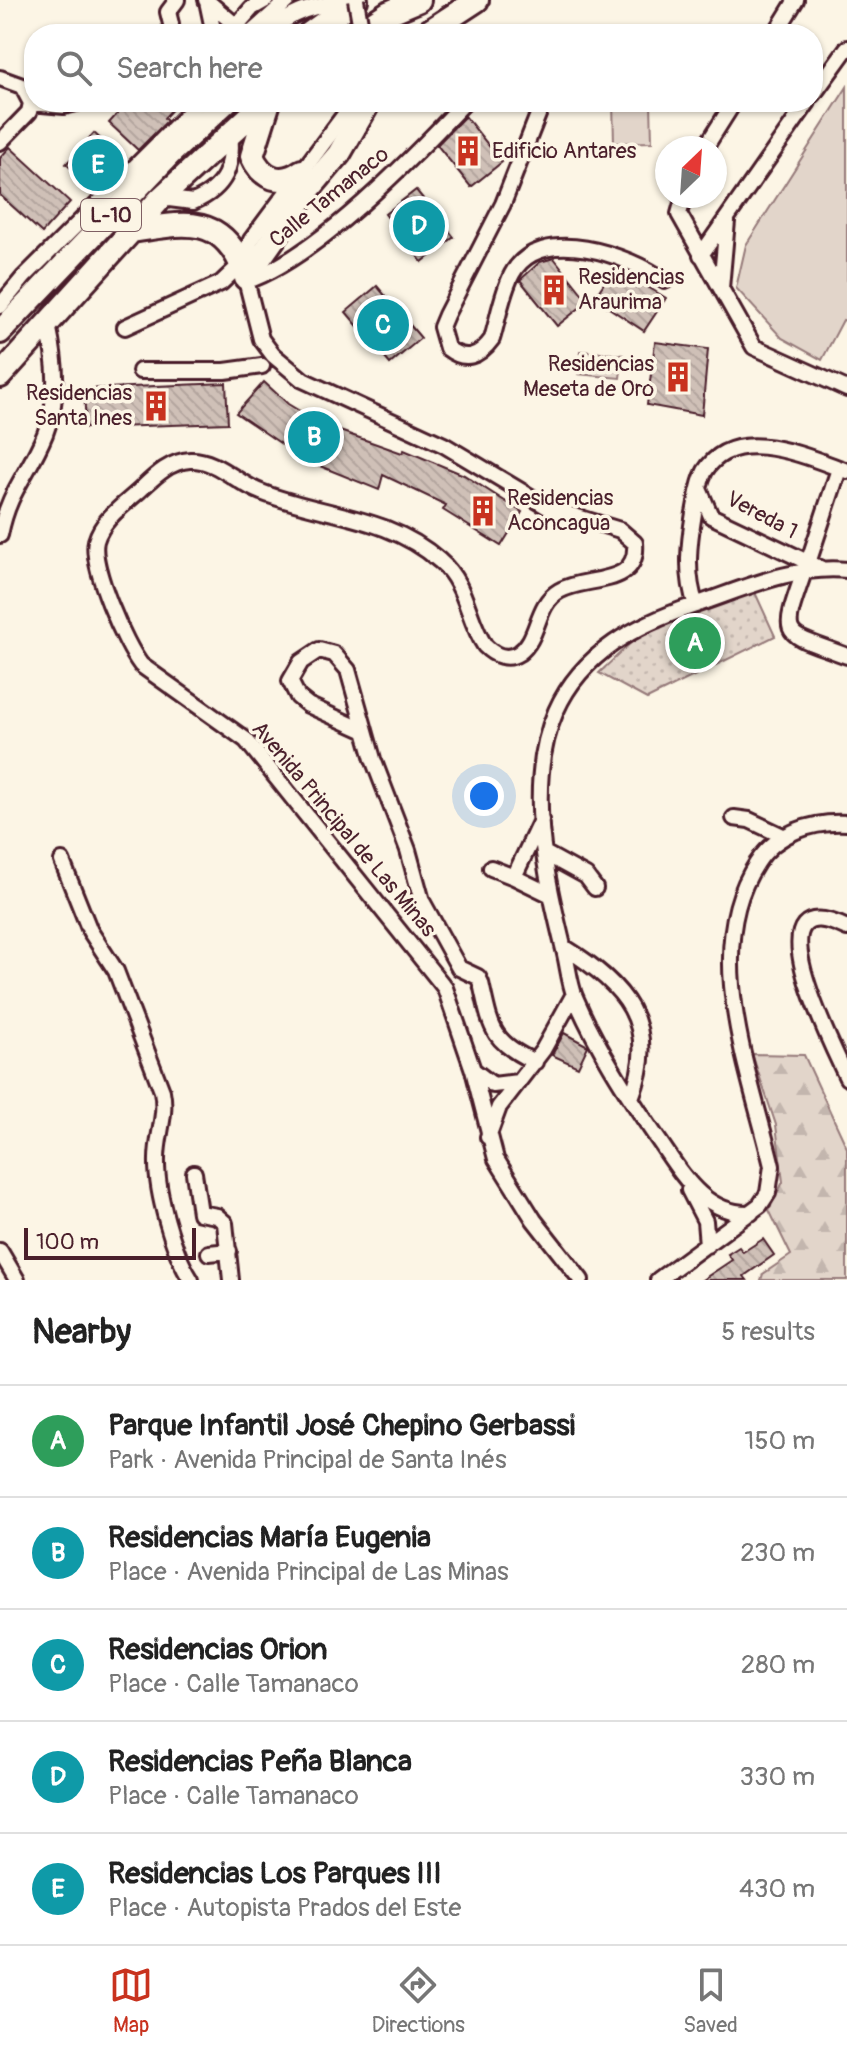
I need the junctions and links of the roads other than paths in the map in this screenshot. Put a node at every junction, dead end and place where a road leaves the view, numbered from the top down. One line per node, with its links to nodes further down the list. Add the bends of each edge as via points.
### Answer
1 (177, 0): 10 (street, via 168,12)
2 (206, 0): 11 (street); 12 (street)
3 (266, 0): 9 (street)
4 (288, 0): 9 (street)
5 (419, 0): 16 (highway)
6 (477, 0): 17 (highway)
7 (796, 0): 18 (street)
8 (353, 1): 13 (street, via 305,10); 14 (highway); 15 (street, bridge)
9 (253, 10)
10 (171, 24)
11 (212, 24)
12 (232, 24)
13 (278, 24)
14 (322, 24)
15 (357, 24)
16 (373, 24)
17 (440, 24)
18 (781, 24)
19 (847, 48): 21 (street)
20 (0, 78): 22 (street)
21 (823, 81)
22 (24, 90)
23 (29, 112): 38 (street)
24 (188, 112): 35 (street)
25 (191, 112): 35 (street)
26 (215, 112): 51 (highway, L-10)
27 (255, 112): 36 (highway, L-10)
28 (264, 112): 39 (highway, L-10, via 252,156 255,163 279,181)
29 (350, 112): 39 (street)
30 (354, 112): 45 (highway, via 339,154)
31 (456, 112): 45 (street, Calle Tamanaco, via 410,161 335,223 264,276)
32 (539, 112): 46 (street, via 503,204 441,327 447,348 467,357 486,348 511,275 520,263 542,252 560,247 605,253 637,263)
33 (728, 112): 37 (street)
34 (801, 112): 42 (street)
35 (186, 117): 48 (street)
36 (230, 133): 40 (highway, L-10); 40 (street, via 233,157 221,184 193,202)
37 (713, 136)
38 (0, 142)
39 (302, 171): 45 (street, via 251,240)
40 (161, 198): 43 (highway, L-10)
41 (681, 208): 44 (street)
42 (728, 216): 44 (street); 47 (street)
43 (130, 231): 45 (highway, via 202,226 221,235); 49 (highway, L-10)
44 (701, 255): 47 (street)
45 (244, 275): 50 (street); 78 (street, Avenida Principal de Las Minas, via 261,339 303,380 444,445 551,509 620,530 635,543 634,560 622,574 577,583 549,598 528,644 507,657 485,646 462,590 430,553 354,516 263,493 213,464 180,462 159,473 106,522 96,541 96,561 131,652 154,676 246,740 311,819 445,988)
46 (665, 281)
47 (721, 288): 55 (street, via 754,347)
48 (0, 306)
49 (48, 324): 54 (highway, L-10); 58 (street, via 58,367 45,433 8,498)
50 (125, 327)
51 (0, 332)
52 (262, 366): 53 (street)
53 (140, 371)
54 (0, 376)
55 (847, 389)
56 (843, 470): 57 (street, Vereda 1, via 765,444 749,445 713,461); 59 (street)
57 (699, 486): 59 (street, Vereda 1, via 711,516); 61 (street, Vereda 1, via 689,542)
58 (0, 535)
59 (811, 568): 60 (street); 61 (street); 62 (street, via 787,619 788,628 796,637)
60 (847, 570)
61 (696, 605): 65 (street, via 660,615 626,633 570,689 556,709 545,749)
62 (847, 656)
63 (365, 731): 63 (street, via 348,670 326,651 311,654 290,681 298,697); 77 (street, via 438,935 459,968 478,977 491,1028 500,1042)
64 (734, 818): 67 (street)
65 (541, 820): 68 (street); 71 (street)
66 (847, 823): 67 (street, via 820,824)
67 (783, 836): 85 (street, via 752,869 733,922 739,1030 772,1166 768,1193)
68 (546, 854): 72 (street, via 586,876); 73 (street)
69 (62, 861): 92 (street, via 90,931 116,971 162,1091 157,1178)
70 (491, 868): 71 (street)
71 (514, 877): 73 (street)
72 (595, 888)
73 (551, 895): 75 (street)
74 (847, 928): 79 (street, via 831,921 812,922 799,937 804,983)
75 (564, 947): 76 (street); 81 (street, via 618,985 631,1007 642,1046 640,1075)
76 (574, 994): 77 (street); 81 (street)
77 (535, 1062): 80 (street)
78 (473, 1070): 80 (street, via 493,1085); 82 (street, Avenida Principal de Las Minas)
79 (847, 1078)
80 (519, 1082): 82 (street, via 499,1107)
81 (631, 1098): 84 (street)
82 (488, 1138): 90 (street, Avenida Principal de Las Minas, via 514,1188)
83 (194, 1173): 88 (street, via 200,1213 225,1223)
84 (684, 1176): 85 (street, via 713,1205); 86 (street, via 705,1221)
85 (751, 1213): 86 (street)
86 (707, 1245): 95 (street)
87 (0, 1251): 91 (street)
88 (229, 1251): 89 (street); 93 (street)
89 (209, 1253)
90 (577, 1274): 94 (street)
91 (17, 1280)
92 (191, 1280)
93 (231, 1280)
94 (592, 1280)
95 (658, 1280)

